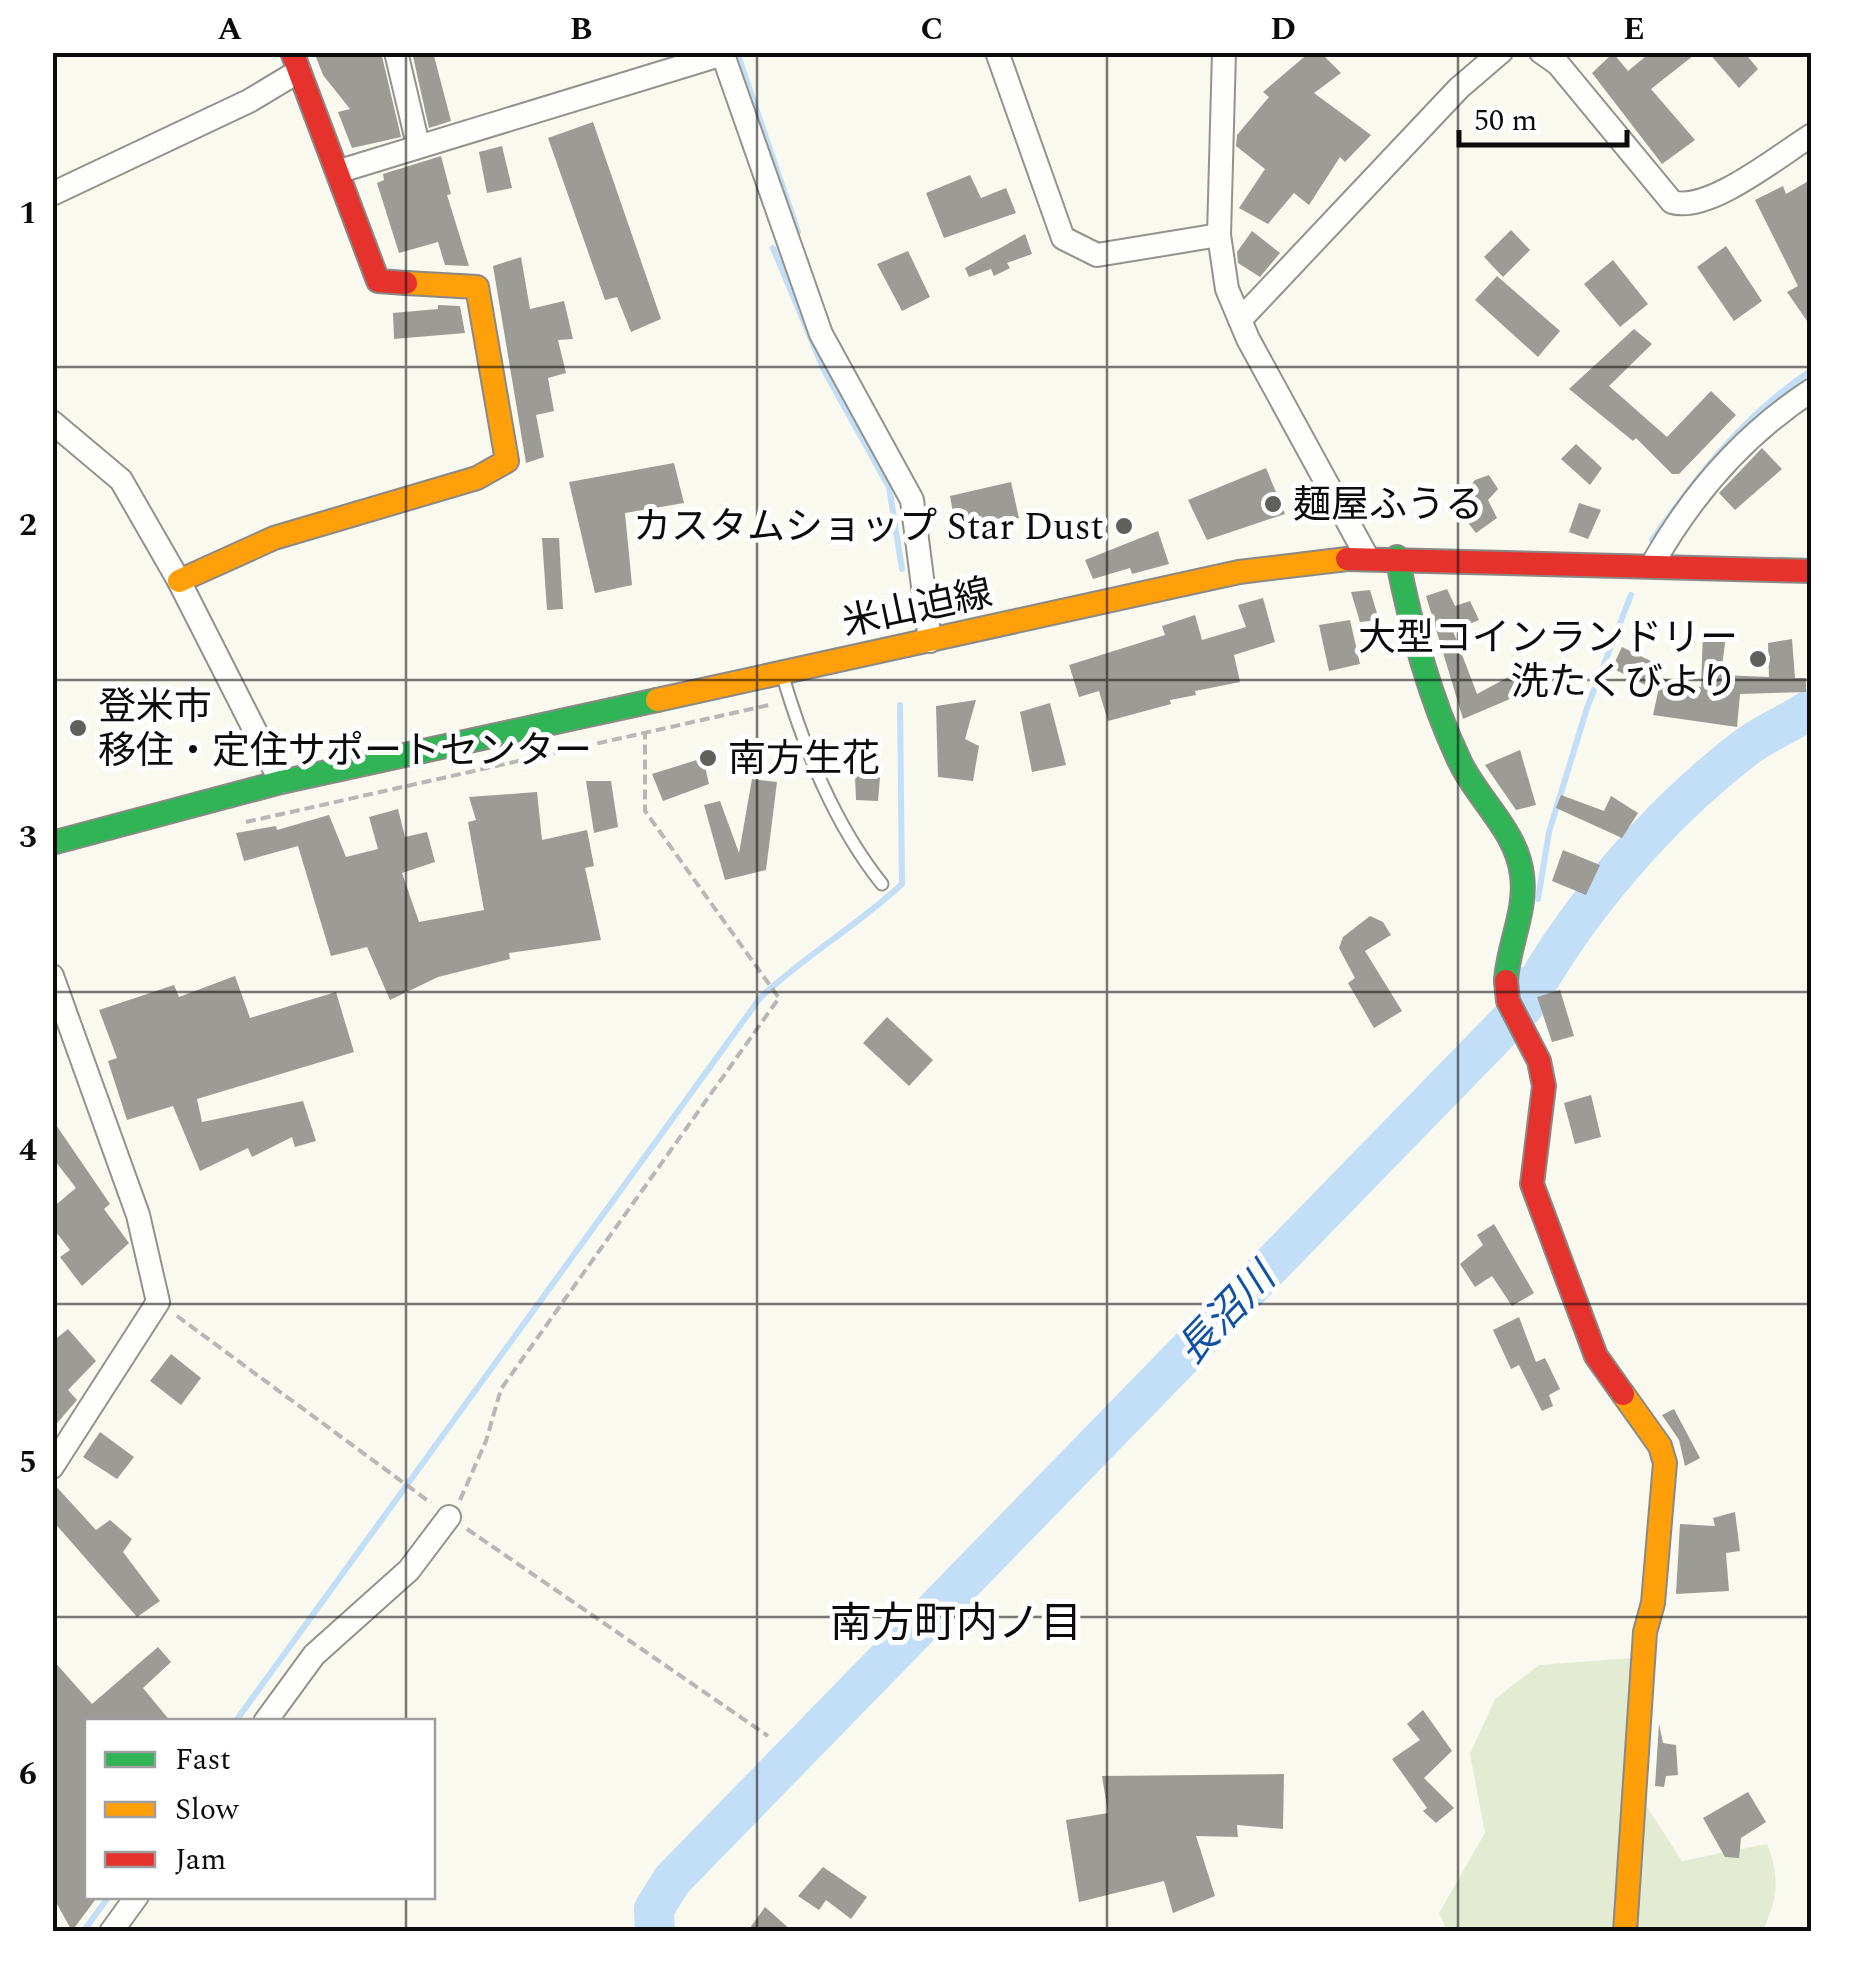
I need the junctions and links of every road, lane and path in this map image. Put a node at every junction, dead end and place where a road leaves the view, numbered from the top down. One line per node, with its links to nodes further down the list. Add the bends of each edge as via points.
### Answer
1 (396, 52): 9 (street)
2 (997, 52): 12 (street, via 1063,238 1097,255)
3 (1224, 52): 12 (street)
4 (1500, 52): 13 (street)
5 (1540, 52): 8 (street, via 1558,64 1672,202 1685,206 1710,198)
6 (722, 53): 9 (street); 21 (street, via 822,334 912,500)
7 (295, 62): 10 (street); 11 (street, via 249,101)
8 (1812, 135)
9 (418, 145): 10 (street)
10 (340, 171): 20 (street, via 378,281 477,287 507,461 477,478 274,538)
11 (52, 194)
12 (1219, 235): 13 (street, via 1227,289)
13 (1240, 320): 16 (street)
14 (1812, 390): 18 (street, via 1773,415 1715,473)
15 (52, 422): 20 (street, via 121,480)
16 (1367, 557): 17 (street, 米山迫線); 21 (street, 米山迫線, via 1239,572)
17 (1397, 557): 18 (street, 米山迫線); 38 (street, via 1406,604 1458,758 1522,870 1523,905 1505,966 1513,1014 1542,1072 1544,1115 1532,1184 1596,1356 1660,1446 1664,1463 1654,1603 1644,1632)
18 (1652, 566): 19 (street, 米山迫線)
19 (1812, 571)
20 (179, 582): 26 (street)
21 (922, 642): 22 (street, 米山迫線)
22 (782, 673): 23 (street, 米山迫線); 29 (lane, via 830,798)
23 (644, 702): 25 (path); 26 (street, 米山迫線)
24 (774, 704): 25 (path)
25 (645, 734): 27 (path); 33 (path, via 645,810 779,998 501,1389 486,1441)
26 (282, 782): 28 (street, 米山迫線)
27 (233, 824)
28 (52, 843)
29 (882, 884)
30 (54, 987): 31 (street, via 138,1216)
31 (158, 1302): 32 (street); 33 (path)
32 (52, 1467)
33 (445, 1514): 34 (street, via 409,1570 314,1655); 35 (path)
34 (267, 1719)
35 (768, 1736)
36 (135, 1899): 37 (street)
37 (111, 1932)
38 (1625, 1932)

